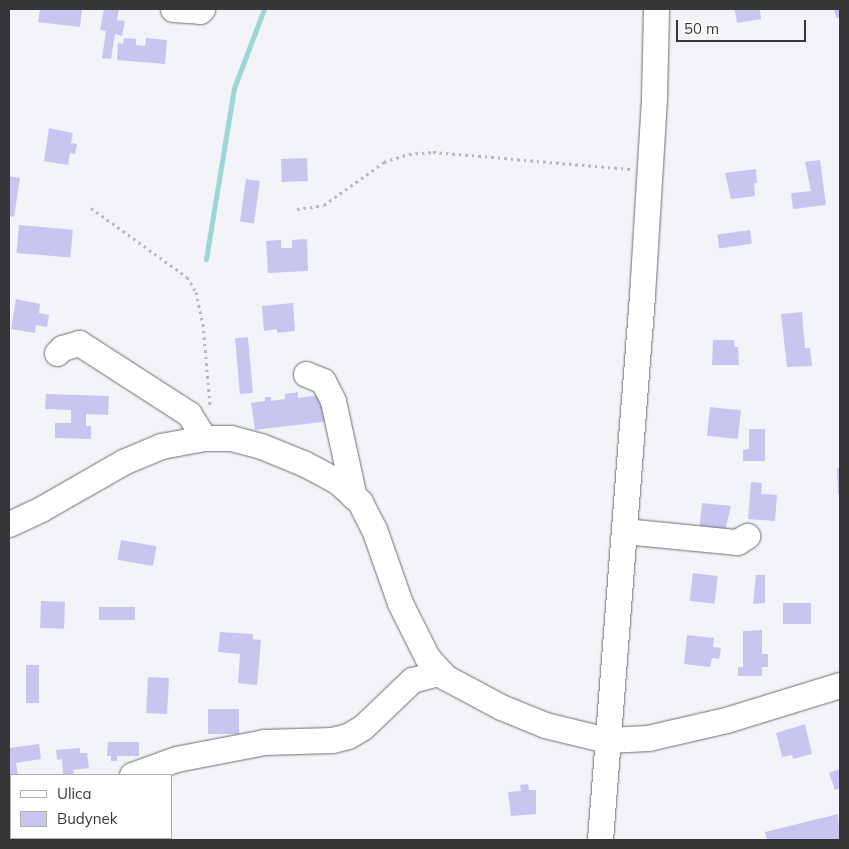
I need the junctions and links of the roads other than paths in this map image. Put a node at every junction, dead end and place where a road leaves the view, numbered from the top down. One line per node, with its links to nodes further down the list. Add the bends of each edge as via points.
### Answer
1 (173, 9): 2 (street)
2 (202, 9)
3 (656, 9): 9 (street, via 650,171)
4 (57, 353): 6 (street, via 79,343 189,414)
5 (306, 374): 7 (street, via 323,381 333,401)
6 (211, 438): 7 (street, via 231,438 261,446 306,464 337,481); 8 (street, via 161,446 123,462)
7 (354, 497): 11 (street, via 374,528 411,629 427,657)
8 (9, 524)
9 (624, 531): 10 (street, via 737,542); 13 (street)
10 (747, 536)
11 (441, 672): 13 (street, via 502,707 545,725); 14 (street, via 412,680 363,728 348,736 332,740 264,742 176,759)
12 (840, 685): 13 (street, via 683,731 633,740)
13 (608, 740): 15 (street)
14 (135, 774)
15 (600, 840)

